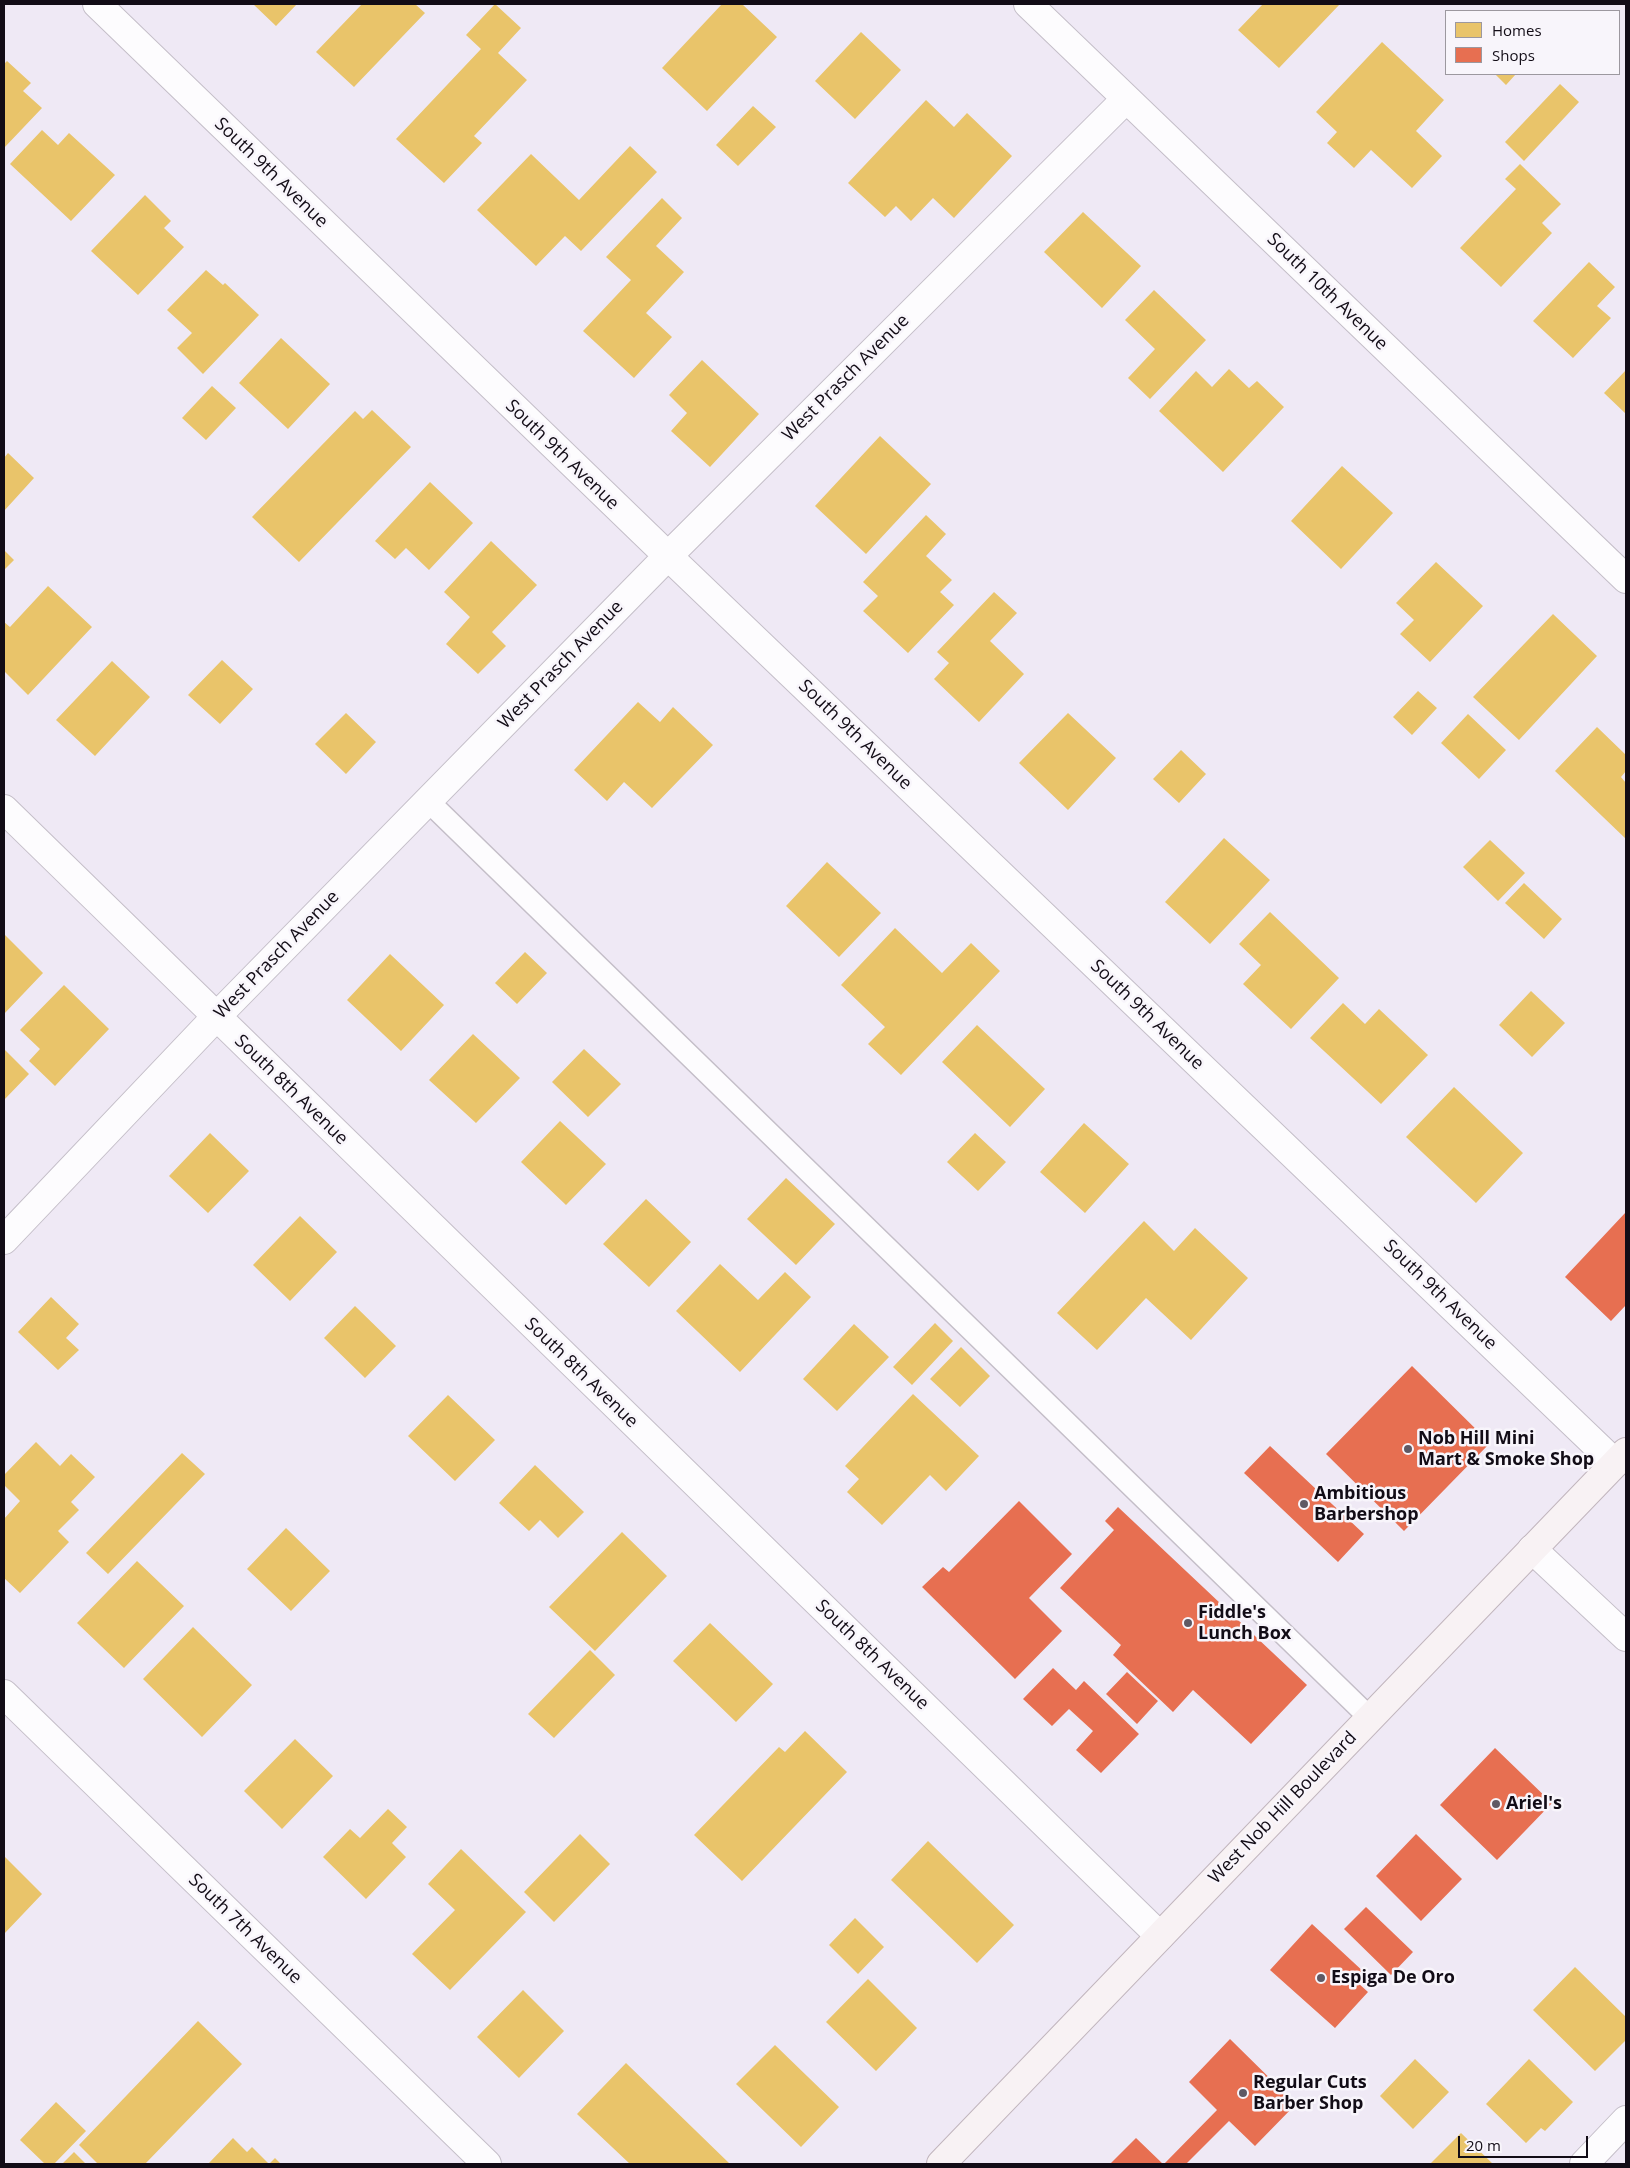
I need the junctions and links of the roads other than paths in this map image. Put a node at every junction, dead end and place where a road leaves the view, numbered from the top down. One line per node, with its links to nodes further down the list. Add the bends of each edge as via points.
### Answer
1 (97, 4): 4 (street, South 9th Avenue)
2 (1028, 4): 3 (street, South 10th Avenue)
3 (1126, 99): 4 (street, West Prasch Avenue); 5 (street, South 10th Avenue)
4 (668, 556): 6 (street, West Prasch Avenue); 10 (street, South 9th Avenue)
5 (1626, 579)
6 (428, 801): 8 (street, West Prasch Avenue); 14 (lane)
7 (4, 809): 8 (street, South 8th Avenue)
8 (216, 1017): 9 (street, West Prasch Avenue); 15 (street, South 8th Avenue)
9 (4, 1240)
10 (1621, 1458): 11 (main road, West Nob Hill Boulevard)
11 (1532, 1550): 12 (street); 14 (main road, West Nob Hill Boulevard)
12 (1626, 1637)
13 (4, 1694): 17 (street, South 7th Avenue)
14 (1370, 1718): 15 (main road, West Nob Hill Boulevard)
15 (1160, 1936): 18 (main road, West Nob Hill Boulevard)
16 (1626, 2120): 19 (street)
17 (487, 2164)
18 (940, 2164)
19 (1584, 2164)

